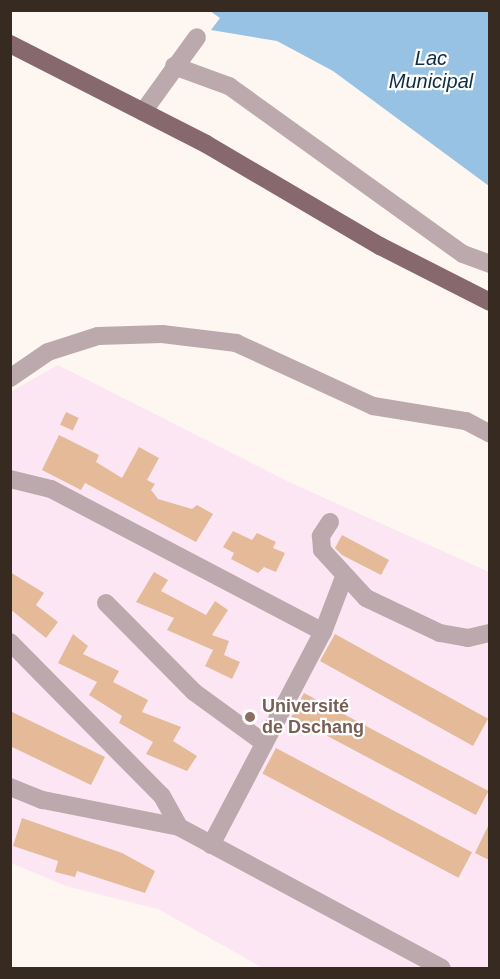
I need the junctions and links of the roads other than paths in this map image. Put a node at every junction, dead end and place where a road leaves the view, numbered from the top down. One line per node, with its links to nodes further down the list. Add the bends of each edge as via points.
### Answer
1 (197, 37): 3 (street)
2 (10, 44): 4 (main road)
3 (174, 66): 4 (street); 5 (street, via 229,86 463,254)
4 (143, 112): 6 (main road)
5 (489, 264)
6 (489, 302)
7 (10, 378): 8 (street, via 48,352 98,336 162,333 236,343 374,406 466,421)
8 (489, 434)
9 (10, 479): 13 (street, via 51,489)
10 (330, 522): 11 (street, via 321,536 322,550)
11 (344, 577): 13 (street); 14 (street, via 383,609 440,633 468,638)
12 (106, 603): 16 (street, via 194,692)
13 (323, 632): 16 (street)
14 (489, 633)
15 (10, 642): 18 (street, via 162,796)
16 (264, 743): 19 (street)
17 (10, 788): 18 (street, via 43,800)
18 (179, 827): 19 (street)
19 (211, 845): 20 (street)
20 (442, 969)

